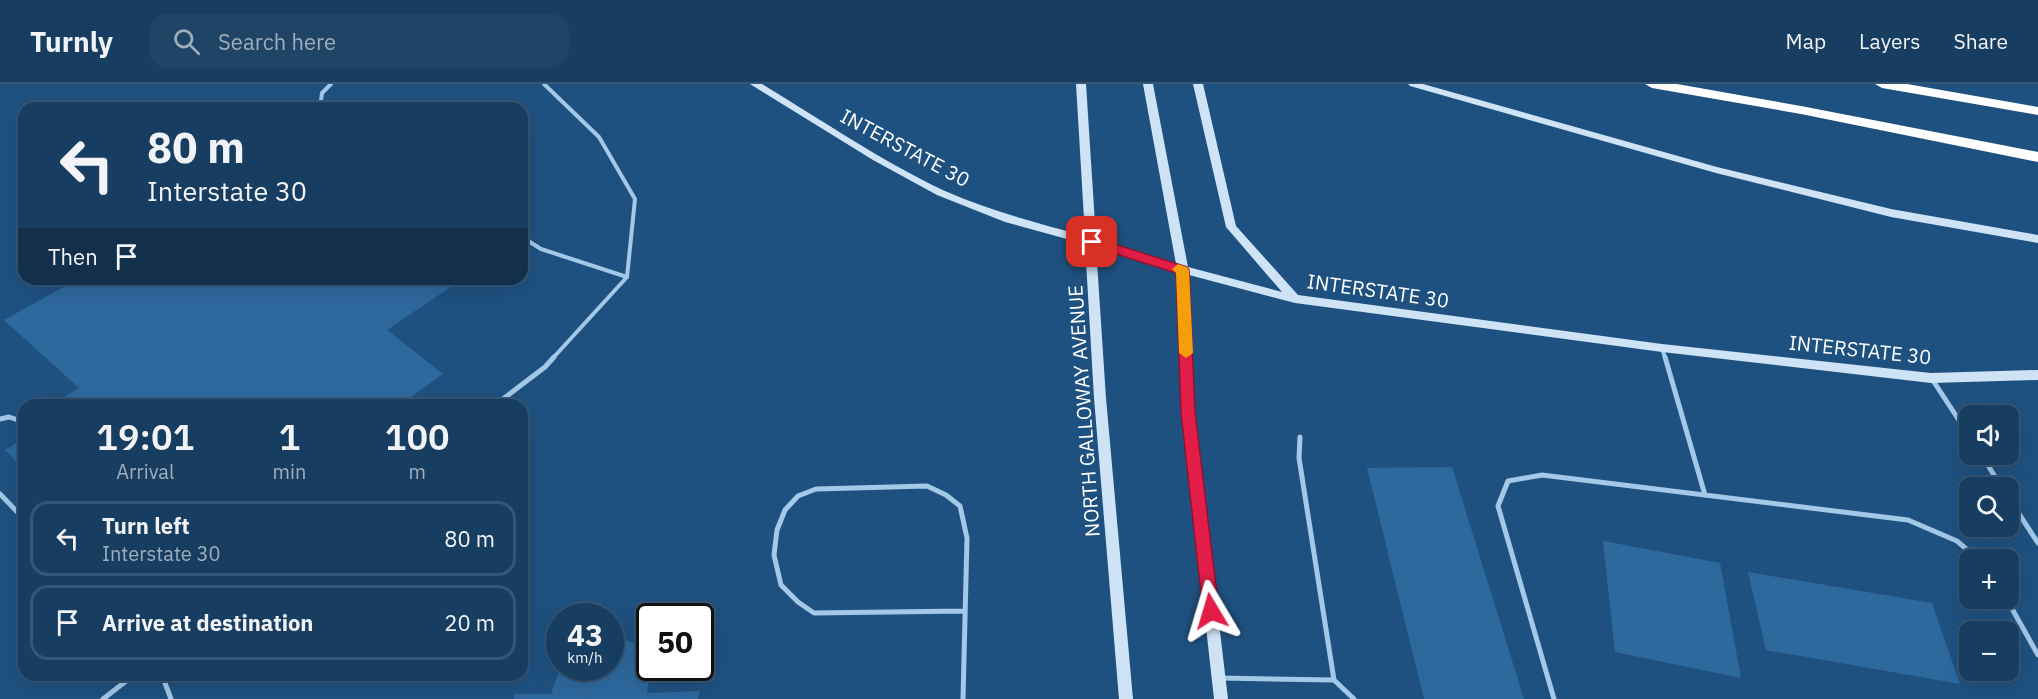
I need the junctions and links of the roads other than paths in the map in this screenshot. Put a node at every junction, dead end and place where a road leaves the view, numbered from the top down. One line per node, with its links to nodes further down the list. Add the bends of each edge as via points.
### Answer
1 (331, 84): 10 (lane, via 322,93)
2 (544, 84): 17 (lane, via 599,137 635,199)
3 (755, 84): 15 (main road, INTERSTATE 30, via 941,193 1009,219)
4 (1081, 84): 15 (main road, NORTH GALLOWAY AVENUE)
5 (1148, 84): 16 (main road)
6 (1198, 84): 18 (main road, via 1231,227)
7 (1413, 84): 13 (main road, via 1716,170 1891,213)
8 (1652, 84): 12 (highway)
9 (1882, 84): 11 (highway)
10 (321, 102)
11 (2038, 111)
12 (2038, 157)
13 (2038, 239)
14 (528, 241): 17 (lane, via 541,249)
15 (1092, 242): 16 (main road, INTERSTATE 30); 43 (main road, NORTH GALLOWAY AVENUE, via 1100,398)
16 (1183, 270): 18 (main road, INTERSTATE 30); 36 (main road, via 1188,412)
17 (627, 277): 22 (lane, via 545,368)
18 (1295, 299): 19 (main road, INTERSTATE 30)
19 (1662, 348): 21 (main road, INTERSTATE 30); 28 (lane)
20 (2038, 375): 21 (main road, INTERSTATE 30)
21 (1931, 378): 24 (lane)
22 (503, 399)
23 (0, 419): 25 (lane)
24 (1959, 420)
25 (18, 421)
26 (1300, 437): 37 (lane, via 1299,458)
27 (0, 494): 29 (lane)
28 (1705, 495): 32 (lane, via 1908,520 1957,541); 46 (lane, via 1542,475 1508,481 1498,506)
29 (18, 513)
30 (2019, 514): 31 (lane)
31 (2038, 543)
32 (1966, 549)
33 (2012, 609): 35 (lane)
34 (964, 611): 34 (lane, via 967,538 960,506 946,495 927,486 816,489 798,496 785,510 777,530 774,555 781,585 814,613); 42 (lane)
35 (2038, 655)
36 (1219, 678): 37 (lane); 44 (main road)
37 (1334, 680): 45 (lane)
38 (126, 681): 40 (lane)
39 (164, 681): 41 (lane)
40 (103, 699)
41 (171, 699)
42 (963, 699)
43 (1126, 699)
44 (1221, 699)
45 (1354, 699)
46 (1554, 699)

